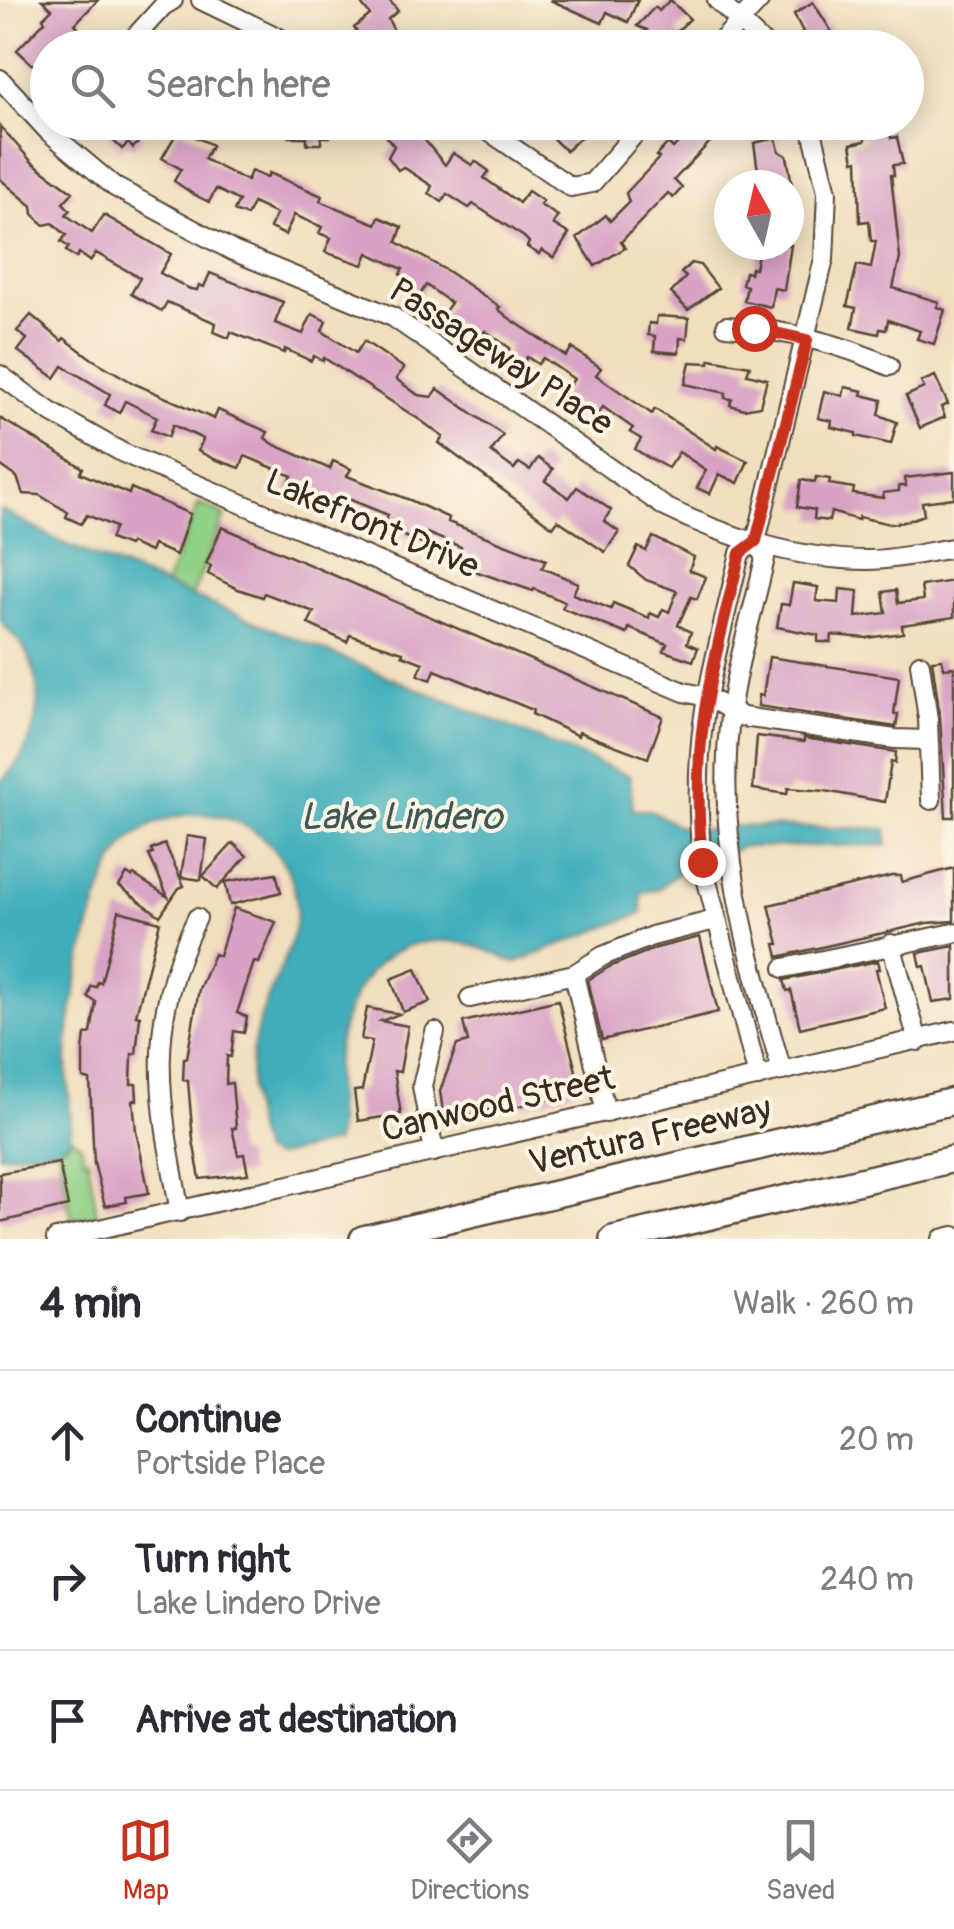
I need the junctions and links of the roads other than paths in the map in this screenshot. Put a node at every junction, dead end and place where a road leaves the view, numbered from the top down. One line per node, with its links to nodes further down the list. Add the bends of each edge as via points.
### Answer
1 (172, 0): 6 (street)
2 (201, 0): 7 (street)
3 (716, 0): 5 (street)
4 (760, 0): 5 (street)
5 (741, 20): 8 (street); 9 (street)
6 (141, 30)
7 (263, 30)
8 (732, 30)
9 (751, 30)
10 (0, 79): 11 (street, Passageway Place)
11 (30, 107)
12 (66, 140): 20 (street, Passageway Place, via 115,186 233,251 393,317 665,507)
13 (501, 140): 14 (street, via 570,187 592,183)
14 (629, 140)
15 (814, 140): 17 (street, via 828,224)
16 (726, 326): 17 (street)
17 (807, 340): 18 (street); 20 (street)
18 (889, 366)
19 (0, 375): 23 (street, Lakefront Drive, via 122,453)
20 (756, 541): 21 (street, Passageway Place, via 827,558 872,560); 23 (street, via 740,553); 24 (street, via 765,558)
21 (954, 548)
22 (920, 664): 25 (street)
23 (707, 697): 24 (street, Lakefront Drive); 28 (street, via 699,829)
24 (731, 710): 25 (street, Lakefront Drive, via 743,717); 34 (street, via 729,859)
25 (927, 740): 26 (street)
26 (931, 800)
27 (197, 918): 45 (street, via 167,993 159,1045 161,1110)
28 (715, 920): 32 (street, via 652,936); 35 (street)
29 (954, 933): 30 (street)
30 (891, 944): 31 (street); 38 (street)
31 (784, 968)
32 (574, 974): 33 (street); 42 (street)
33 (470, 998)
34 (765, 1010): 35 (street); 39 (street)
35 (742, 1017): 40 (street)
36 (435, 1032): 43 (street, via 422,1086)
37 (954, 1032): 38 (street, Canwood Street)
38 (918, 1040): 39 (street, Canwood Street)
39 (782, 1071): 40 (street, Canwood Street)
40 (758, 1077): 42 (street, Canwood Street)
41 (954, 1100): 48 (highway, Ventura Freeway)
42 (606, 1114): 43 (street, Canwood Street)
43 (434, 1152): 45 (street, Canwood Street)
44 (954, 1159): 49 (highway)
45 (180, 1212): 47 (street, Canwood Street)
46 (954, 1236): 50 (street)
47 (56, 1239)
48 (363, 1239)
49 (613, 1239)
50 (942, 1239)

